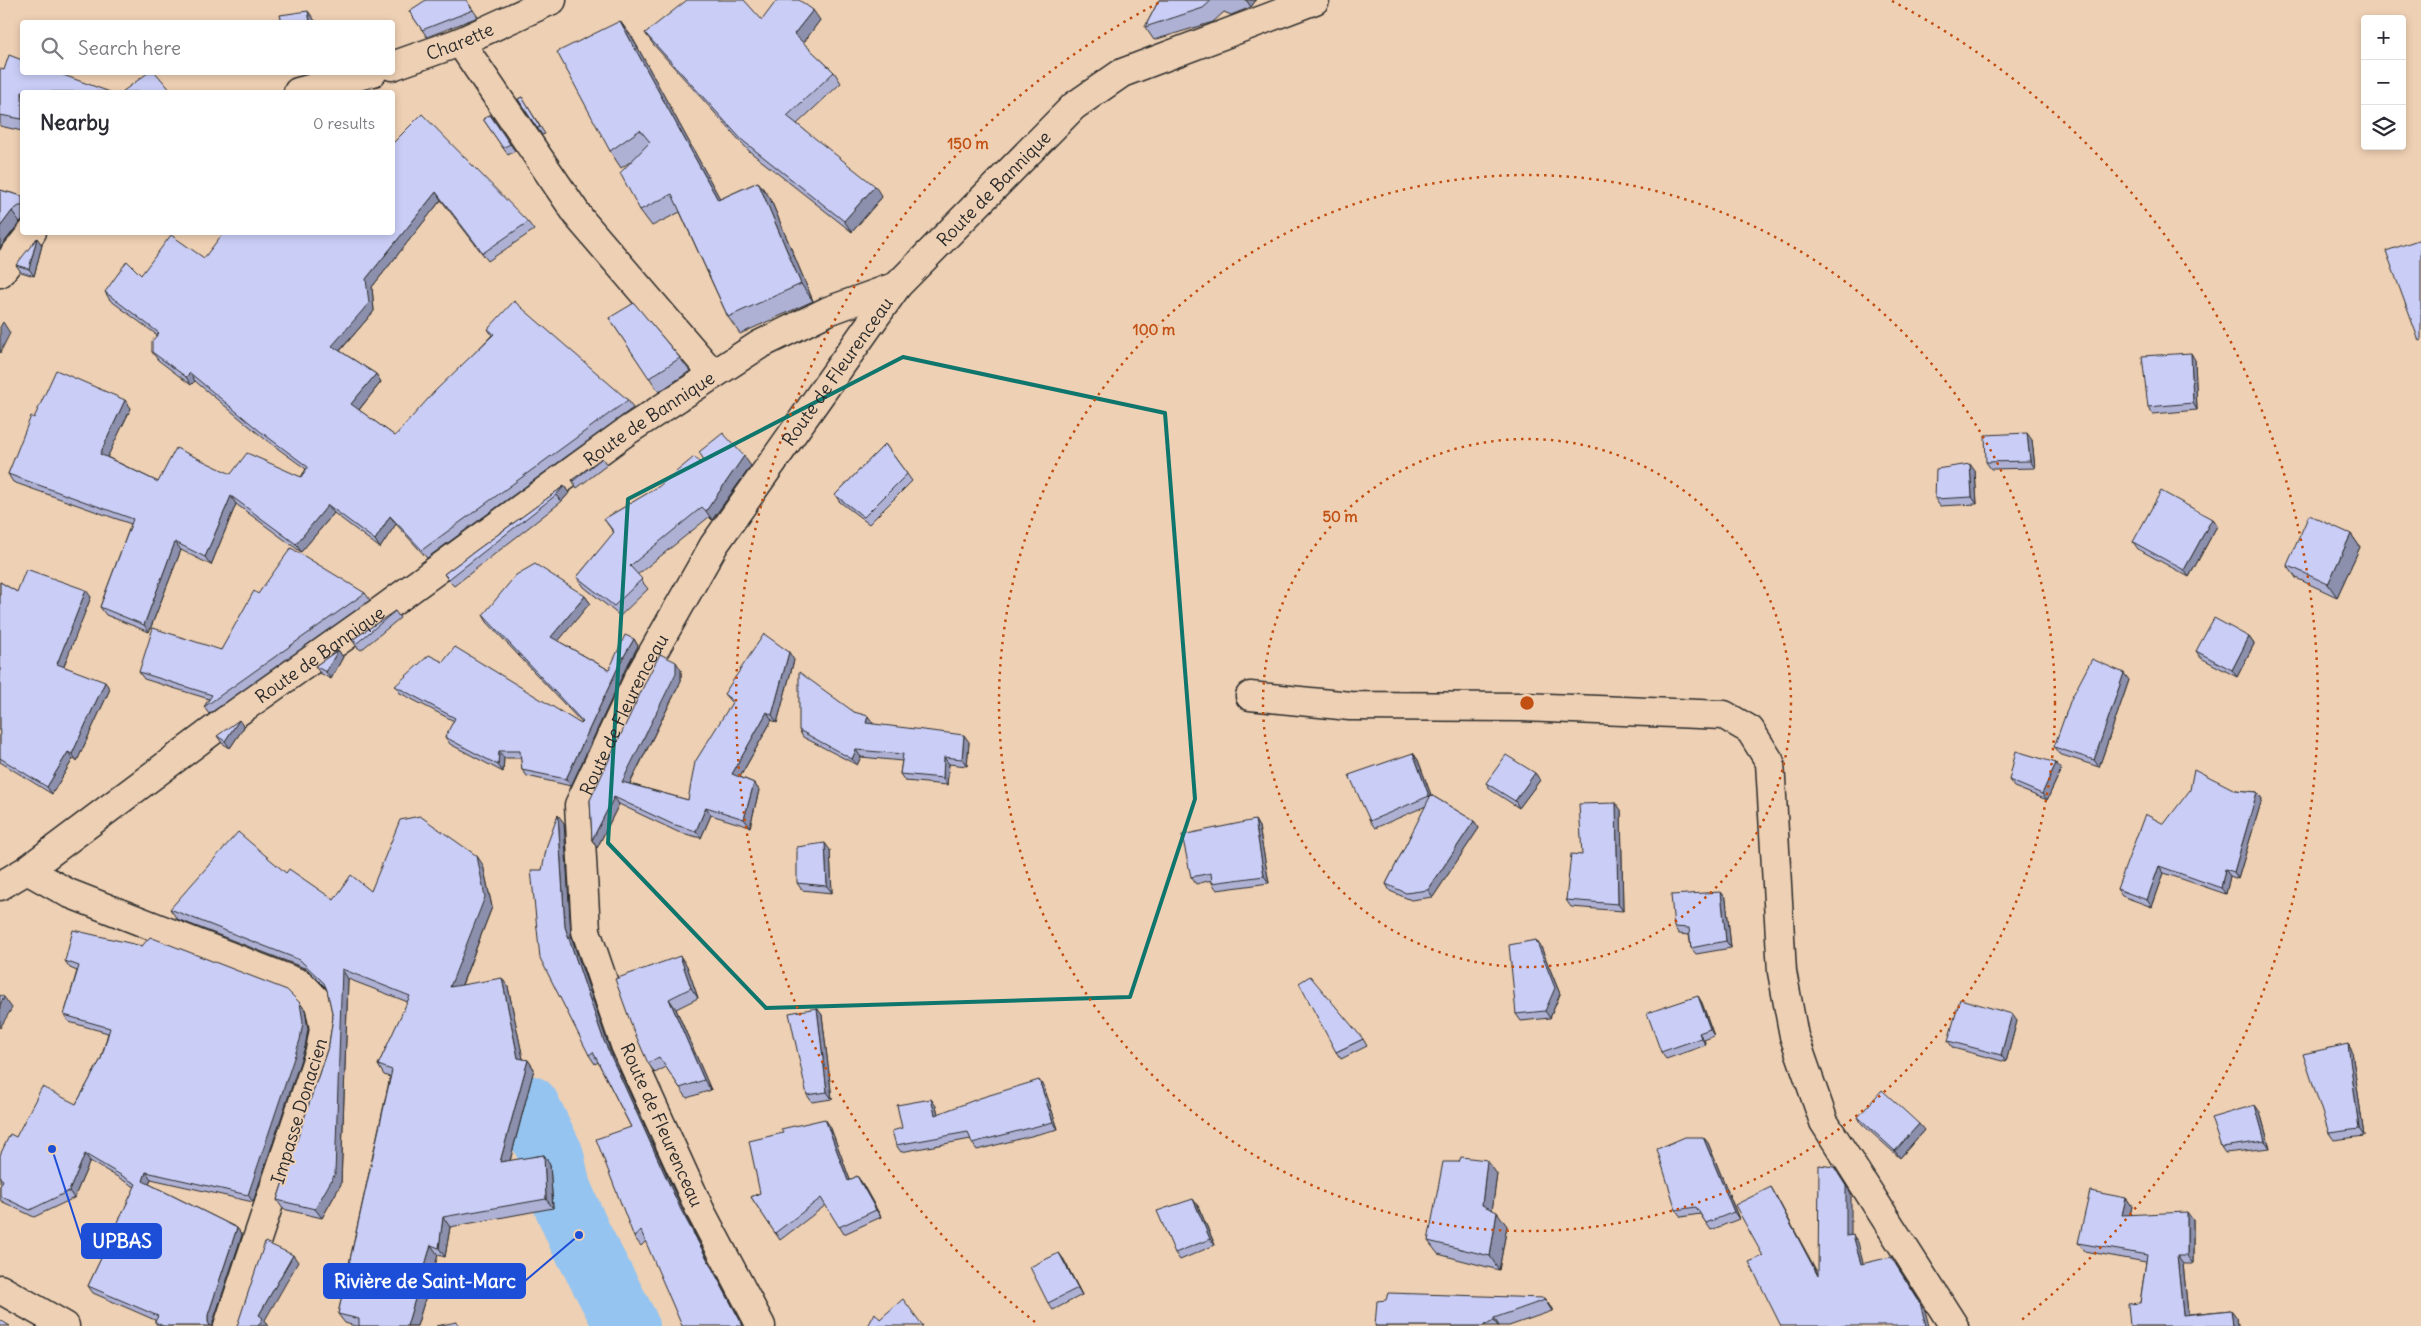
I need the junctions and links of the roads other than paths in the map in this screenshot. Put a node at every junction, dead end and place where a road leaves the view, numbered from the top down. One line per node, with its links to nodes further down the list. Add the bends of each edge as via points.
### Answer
1 (552, 0): 3 (street, Charette)
2 (1315, 0): 9 (street, Route de Bannique, via 1122,73 1074,106)
3 (460, 42): 4 (street, Charette); 10 (street, via 581,220)
4 (395, 65)
5 (362, 75): 6 (street)
6 (306, 90)
7 (30, 235): 8 (street)
8 (0, 273)
9 (897, 286): 10 (street, Route de Bannique, via 828,311 759,345); 17 (street, Route de Fleurenceau, via 714,545 639,678 579,805 586,931 625,1045 697,1204)
10 (712, 374): 12 (street, Route de Bannique, via 627,431 228,719)
11 (1250, 696): 18 (street, via 1350,706 1522,707 1724,715 1750,730 1770,762 1782,972 1794,1036 1824,1122)
12 (27, 870): 13 (street, Route de Bannique); 16 (street, Impasse Donacien, via 68,892 301,984 319,1003 324,1029 320,1051)
13 (0, 886)
14 (0, 1289): 15 (street)
15 (65, 1326)
16 (228, 1326)
17 (761, 1326)
18 (1954, 1326)

